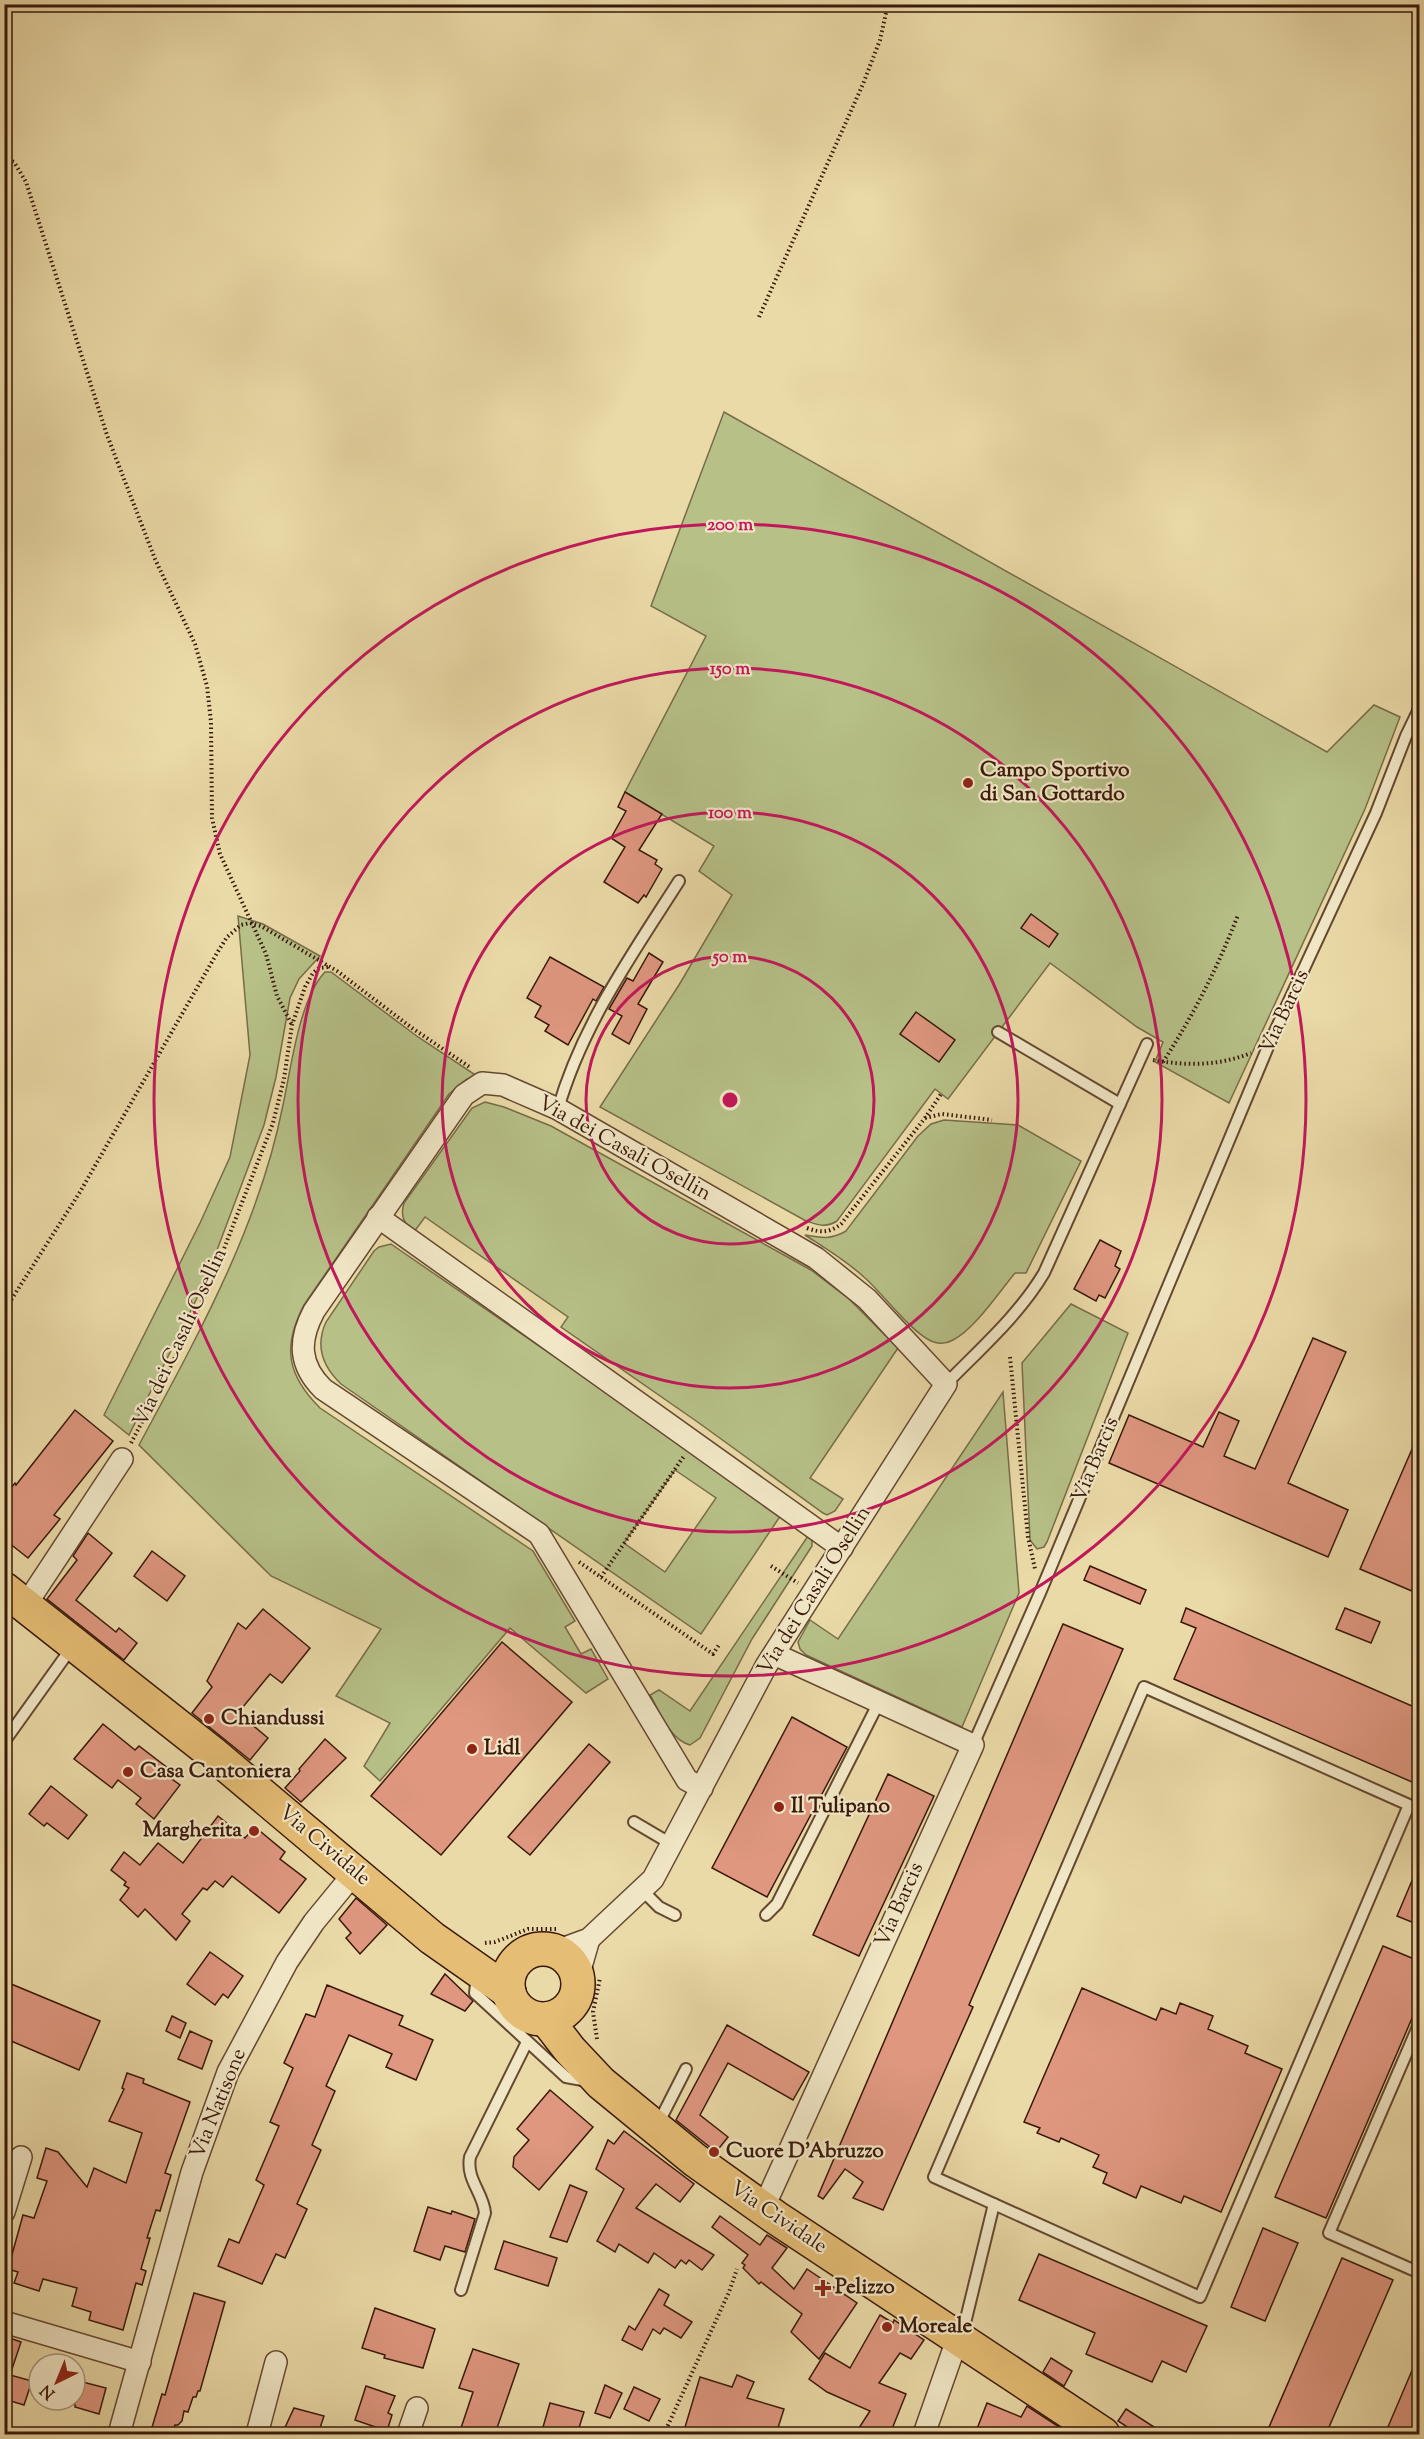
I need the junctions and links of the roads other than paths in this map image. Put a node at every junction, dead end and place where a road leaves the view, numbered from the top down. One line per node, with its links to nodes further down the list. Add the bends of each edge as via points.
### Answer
1 (1419, 707): 16 (lane, Via Barcis, via 1376,813 1270,1042)
2 (679, 881): 6 (lane, via 593,1020)
3 (998, 1032): 5 (lane)
4 (1146, 1044): 5 (lane)
5 (1120, 1104): 8 (lane, via 1051,1261 1036,1286)
6 (558, 1108): 7 (street, Via dei Casali Osellin, via 503,1085 487,1082 469,1090); 8 (street, Via dei Casali Osellin, via 816,1258 867,1299)
7 (378, 1217): 10 (street); 17 (street, via 308,1322 302,1346 312,1379 539,1534 687,1780)
8 (946, 1383): 10 (street, Via dei Casali Osellin)
9 (122, 1459): 11 (street)
10 (842, 1548): 13 (street, Via dei Casali Osellin)
11 (15, 1598): 12 (main road, Via Cividale)
12 (74, 1645): 15 (lane); 21 (main road, Via Cividale)
13 (774, 1654): 14 (street); 17 (street, Via dei Casali Osellin)
14 (879, 1702): 16 (street); 24 (lane, via 777,1904)
15 (4, 1742)
16 (973, 1745): 35 (street, Via Barcis)
17 (702, 1788): 20 (street, Via dei Casali Osellin)
18 (1414, 1804): 34 (lane, via 1200,2297); 34 (lane, via 1144,1687 934,2177)
19 (634, 1822): 20 (lane)
20 (673, 1845): 22 (street, Via dei Casali Osellin)
21 (355, 1872): 25 (main road, Via Cividale); 41 (street, Via Natisone, via 287,1962 228,2072 192,2172)
22 (643, 1891): 23 (lane, via 659,1907); 26 (street, Via dei Casali Osellin)
23 (675, 1915)
24 (766, 1915)
25 (432, 1938): 27 (main road, Via Cividale, via 471,1949); 28 (main road, Via Cividale, via 478,1957)
26 (589, 1939): 27 (street, Via dei Casali Osellin); 28 (street)
27 (548, 1944): 28 (main road, via 574,1966); 28 (main road, Via Cividale, via 520,1957 509,1973)
28 (545, 2005): 30 (main road, Via Cividale, via 570,2017 574,2039); 30 (lane, via 566,2077); 38 (lane, Via Cividale, via 470,2157 470,2177 484,2203 485,2214)
29 (1419, 2022): 37 (lane, via 1329,2233)
30 (595, 2064): 32 (main road, Via Cividale)
31 (686, 2069): 32 (lane)
32 (655, 2129): 35 (main road, Via Cividale)
33 (21, 2157): 36 (street)
34 (994, 2204): 40 (lane)
35 (763, 2209): 40 (main road, Via Cividale)
36 (4, 2212)
37 (1419, 2273)
38 (462, 2290)
39 (4, 2322): 41 (street)
40 (958, 2337): 47 (street); 48 (main road, Via Cividale)
41 (140, 2362): 44 (street, Via Natisone)
42 (276, 2362): 45 (street)
43 (417, 2408): 46 (street)
44 (119, 2434)
45 (257, 2434)
46 (408, 2434)
47 (924, 2434)
48 (1104, 2434)

